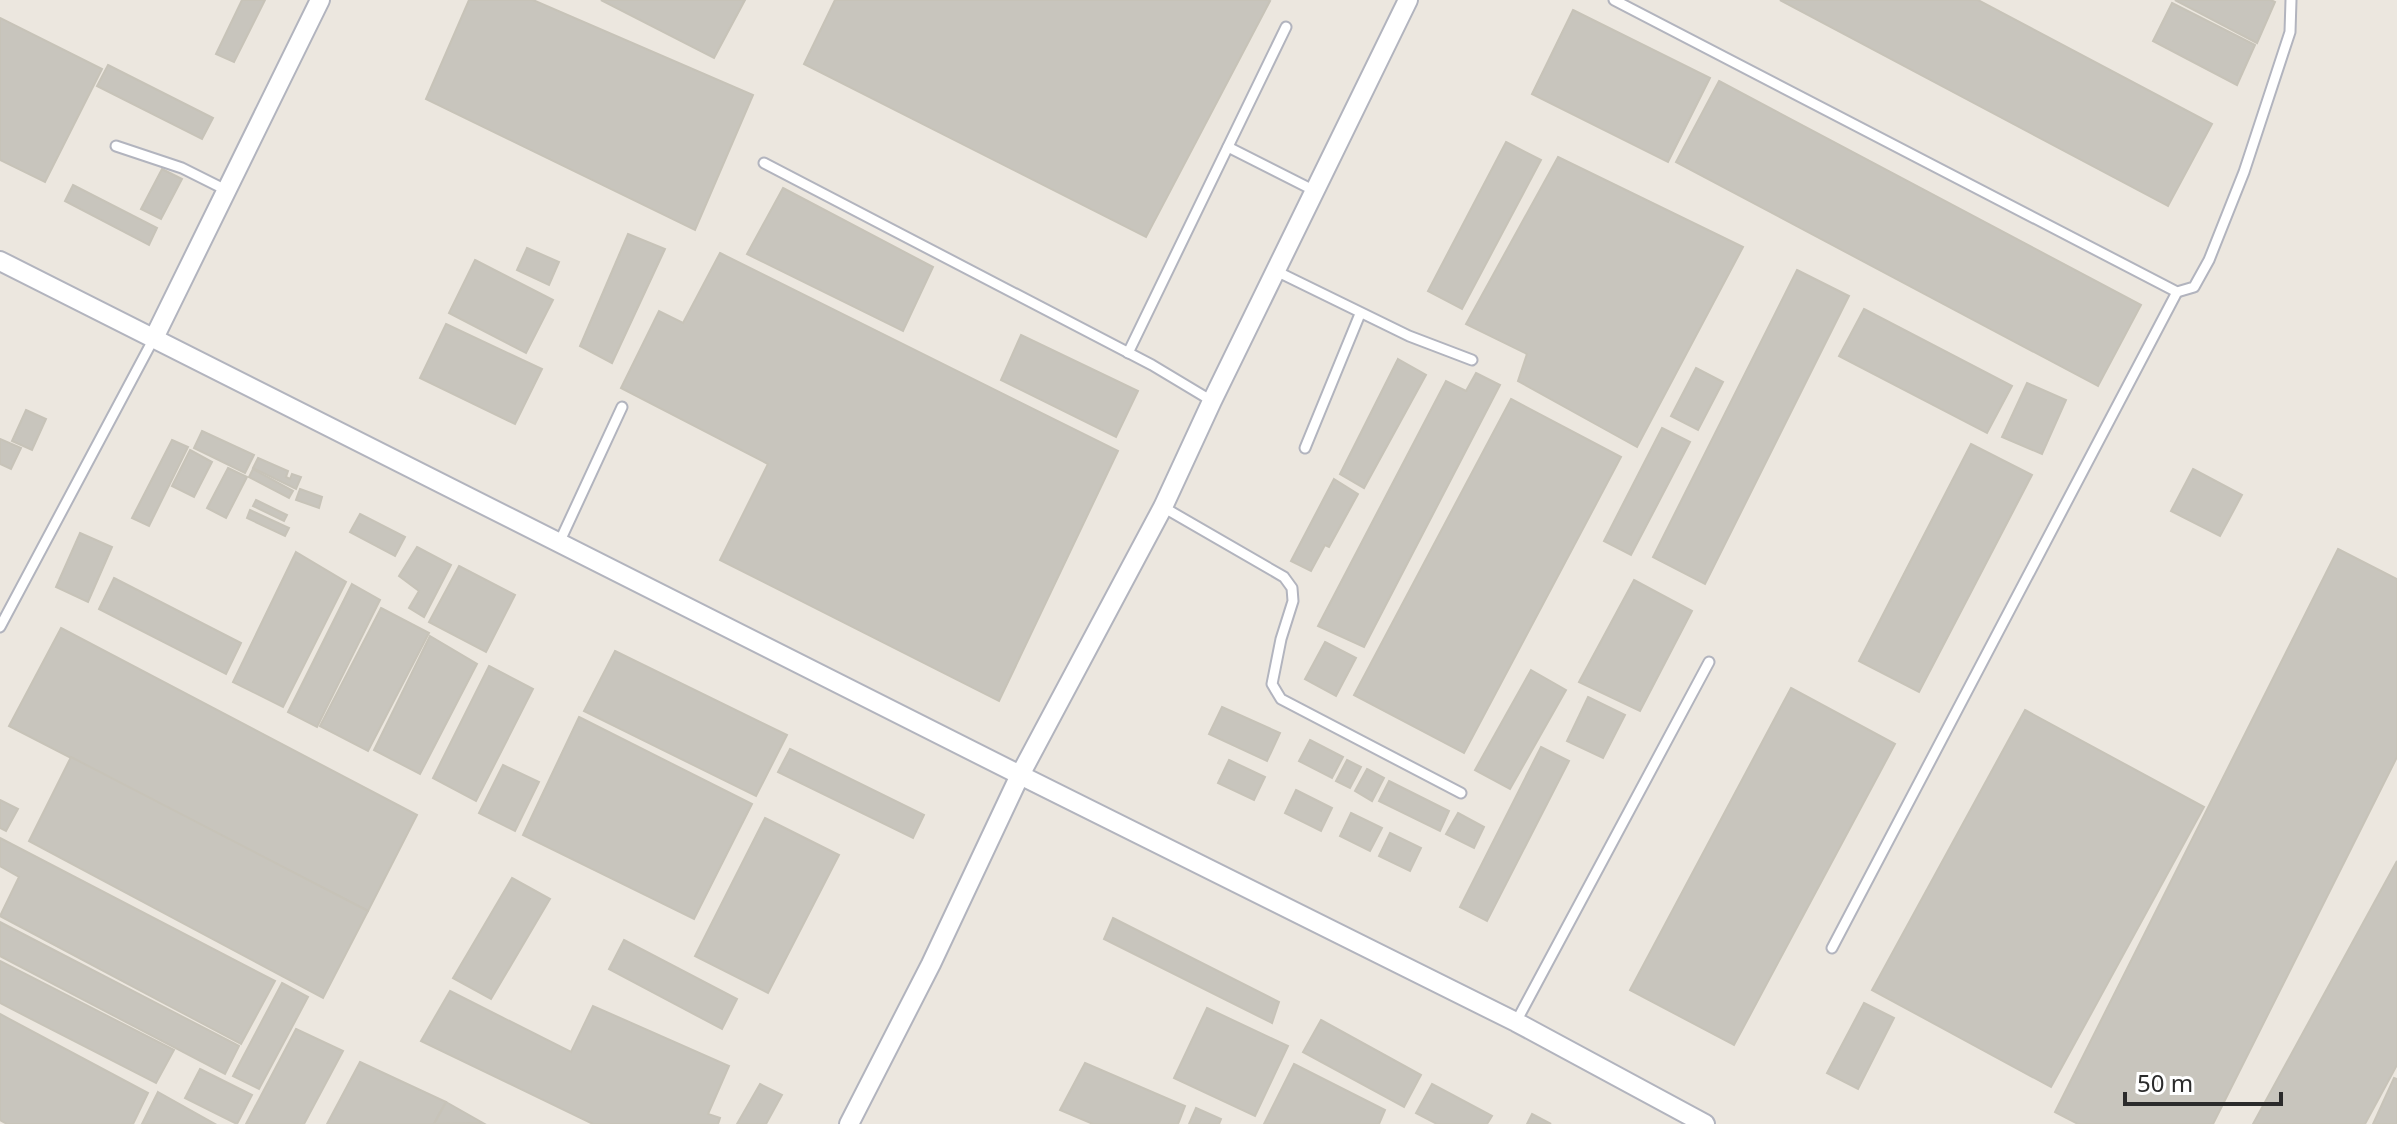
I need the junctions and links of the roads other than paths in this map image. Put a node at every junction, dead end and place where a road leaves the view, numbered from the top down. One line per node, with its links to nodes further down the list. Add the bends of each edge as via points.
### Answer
1 (320, 0): 9 (street)
2 (1408, 0): 10 (street)
3 (1614, 0): 13 (lane)
4 (2291, 0): 13 (lane, via 2290,32 2244,172 2194,287)
5 (1286, 27): 7 (lane)
6 (116, 146): 9 (lane, via 182,168)
7 (1228, 147): 10 (lane); 16 (lane)
8 (764, 163): 16 (lane)
9 (226, 190): 15 (street)
10 (1315, 191): 12 (street)
11 (0, 261): 15 (street)
12 (1276, 271): 14 (lane); 18 (street)
13 (2177, 292): 27 (lane)
14 (1360, 314): 17 (lane); 20 (lane)
15 (154, 338): 22 (street); 23 (lane)
16 (1128, 353): 18 (lane)
17 (1472, 360)
18 (1212, 401): 21 (street)
19 (622, 407): 22 (lane)
20 (1305, 448)
21 (1163, 507): 25 (street); 26 (lane, via 1284,577 1292,588 1272,684 1281,699)
22 (559, 543): 25 (street)
23 (0, 627)
24 (1709, 662): 28 (lane)
25 (1020, 775): 28 (street); 30 (street)
26 (1461, 793)
27 (1832, 948)
28 (1516, 1022): 29 (street)
29 (1695, 1122)
30 (849, 1124)

